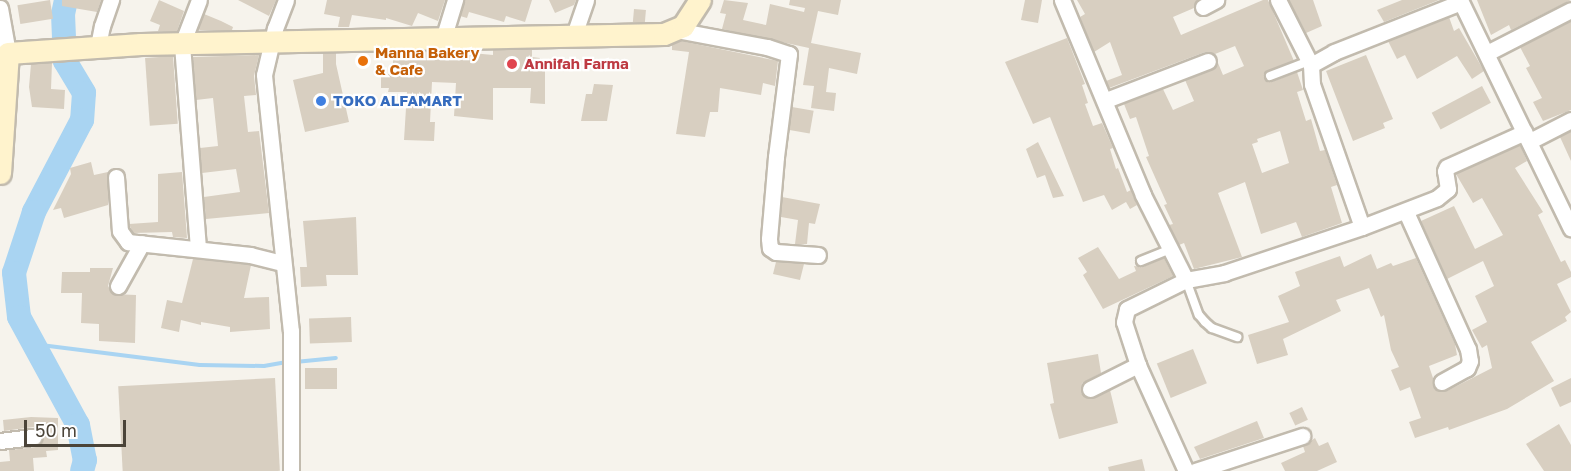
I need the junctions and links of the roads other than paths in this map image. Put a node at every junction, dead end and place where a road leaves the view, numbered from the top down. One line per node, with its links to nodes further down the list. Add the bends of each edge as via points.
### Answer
1 (111, 0): 17 (street)
2 (199, 0): 16 (street)
3 (286, 0): 15 (street)
4 (455, 0): 14 (street)
5 (586, 0): 13 (street)
6 (699, 0): 12 (street, via 691,16)
7 (1062, 0): 23 (street)
8 (1278, 0): 21 (street)
9 (1461, 1): 19 (street); 21 (street)
10 (0, 8): 18 (street)
11 (1571, 10): 19 (street)
12 (676, 30): 13 (street, via 643,35); 34 (street, via 789,54 770,248 776,252)
13 (574, 35): 14 (street)
14 (444, 36): 15 (street)
15 (270, 43): 16 (street); 36 (street, via 264,75)
16 (182, 44): 17 (street); 32 (street)
17 (90, 47): 18 (street)
18 (8, 53): 26 (street)
19 (1487, 54): 25 (street)
20 (1208, 61): 23 (street)
21 (1310, 63): 22 (lane); 29 (street, via 1315,93)
22 (1270, 76)
23 (1106, 100): 33 (street, via 1143,195)
24 (1571, 120): 25 (street)
25 (1527, 136): 28 (street, via 1447,167 1447,192); 30 (street)
26 (0, 173)
27 (116, 177): 31 (street, via 121,235 132,243)
28 (1406, 212): 29 (street); 41 (street, via 1468,349 1467,368)
29 (1362, 227): 37 (street, via 1224,273)
30 (1571, 229)
31 (142, 243): 32 (street); 38 (street)
32 (198, 248): 36 (street)
33 (1170, 249): 35 (lane); 37 (street)
34 (818, 255)
35 (1141, 261)
36 (283, 263): 46 (street, via 292,362)
37 (1186, 280): 39 (lane, via 1204,322); 40 (street, via 1133,304 1125,312 1124,322)
38 (118, 286)
39 (1237, 337)
40 (1138, 364): 42 (street); 47 (street)
41 (1442, 382)
42 (1090, 389)
43 (1302, 436): 48 (street)
44 (33, 437): 45 (street)
45 (0, 441)
46 (291, 471)
47 (1186, 471)
48 (1195, 471)

